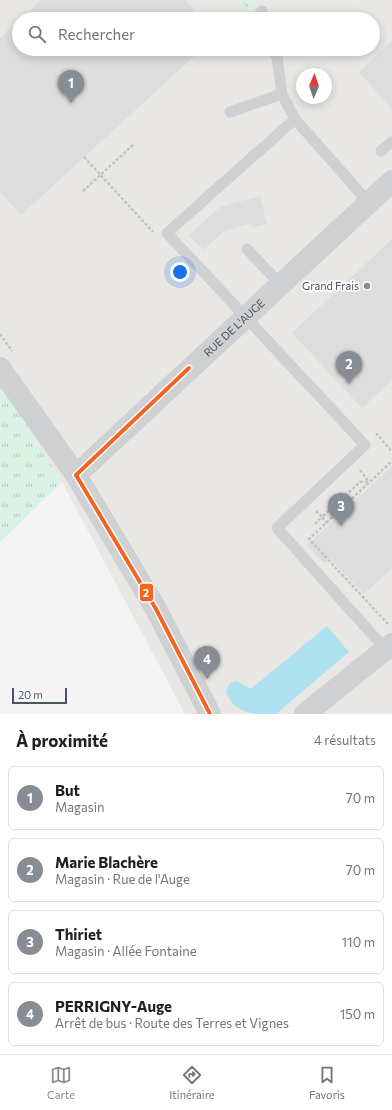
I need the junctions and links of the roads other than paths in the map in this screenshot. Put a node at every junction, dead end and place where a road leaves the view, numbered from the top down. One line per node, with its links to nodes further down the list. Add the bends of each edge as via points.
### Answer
1 (276, 56): 2 (lane)
2 (282, 94): 3 (lane); 4 (lane)
3 (230, 112)
4 (295, 119): 8 (lane); 11 (lane, via 167,233)
5 (392, 142): 6 (lane)
6 (382, 151)
7 (392, 181): 8 (street, RUE DE L'AUGE)
8 (369, 203): 10 (street, RUE DE L'AUGE)
9 (247, 250): 10 (lane)
10 (281, 285): 11 (street, RUE DE L'AUGE)
11 (246, 317): 13 (street, RUE DE L'AUGE); 14 (lane, via 365,445 277,528)
12 (0, 368): 13 (street)
13 (76, 475): 15 (street, via 156,609)
14 (390, 650): 16 (street)
15 (210, 714)
16 (305, 714)

